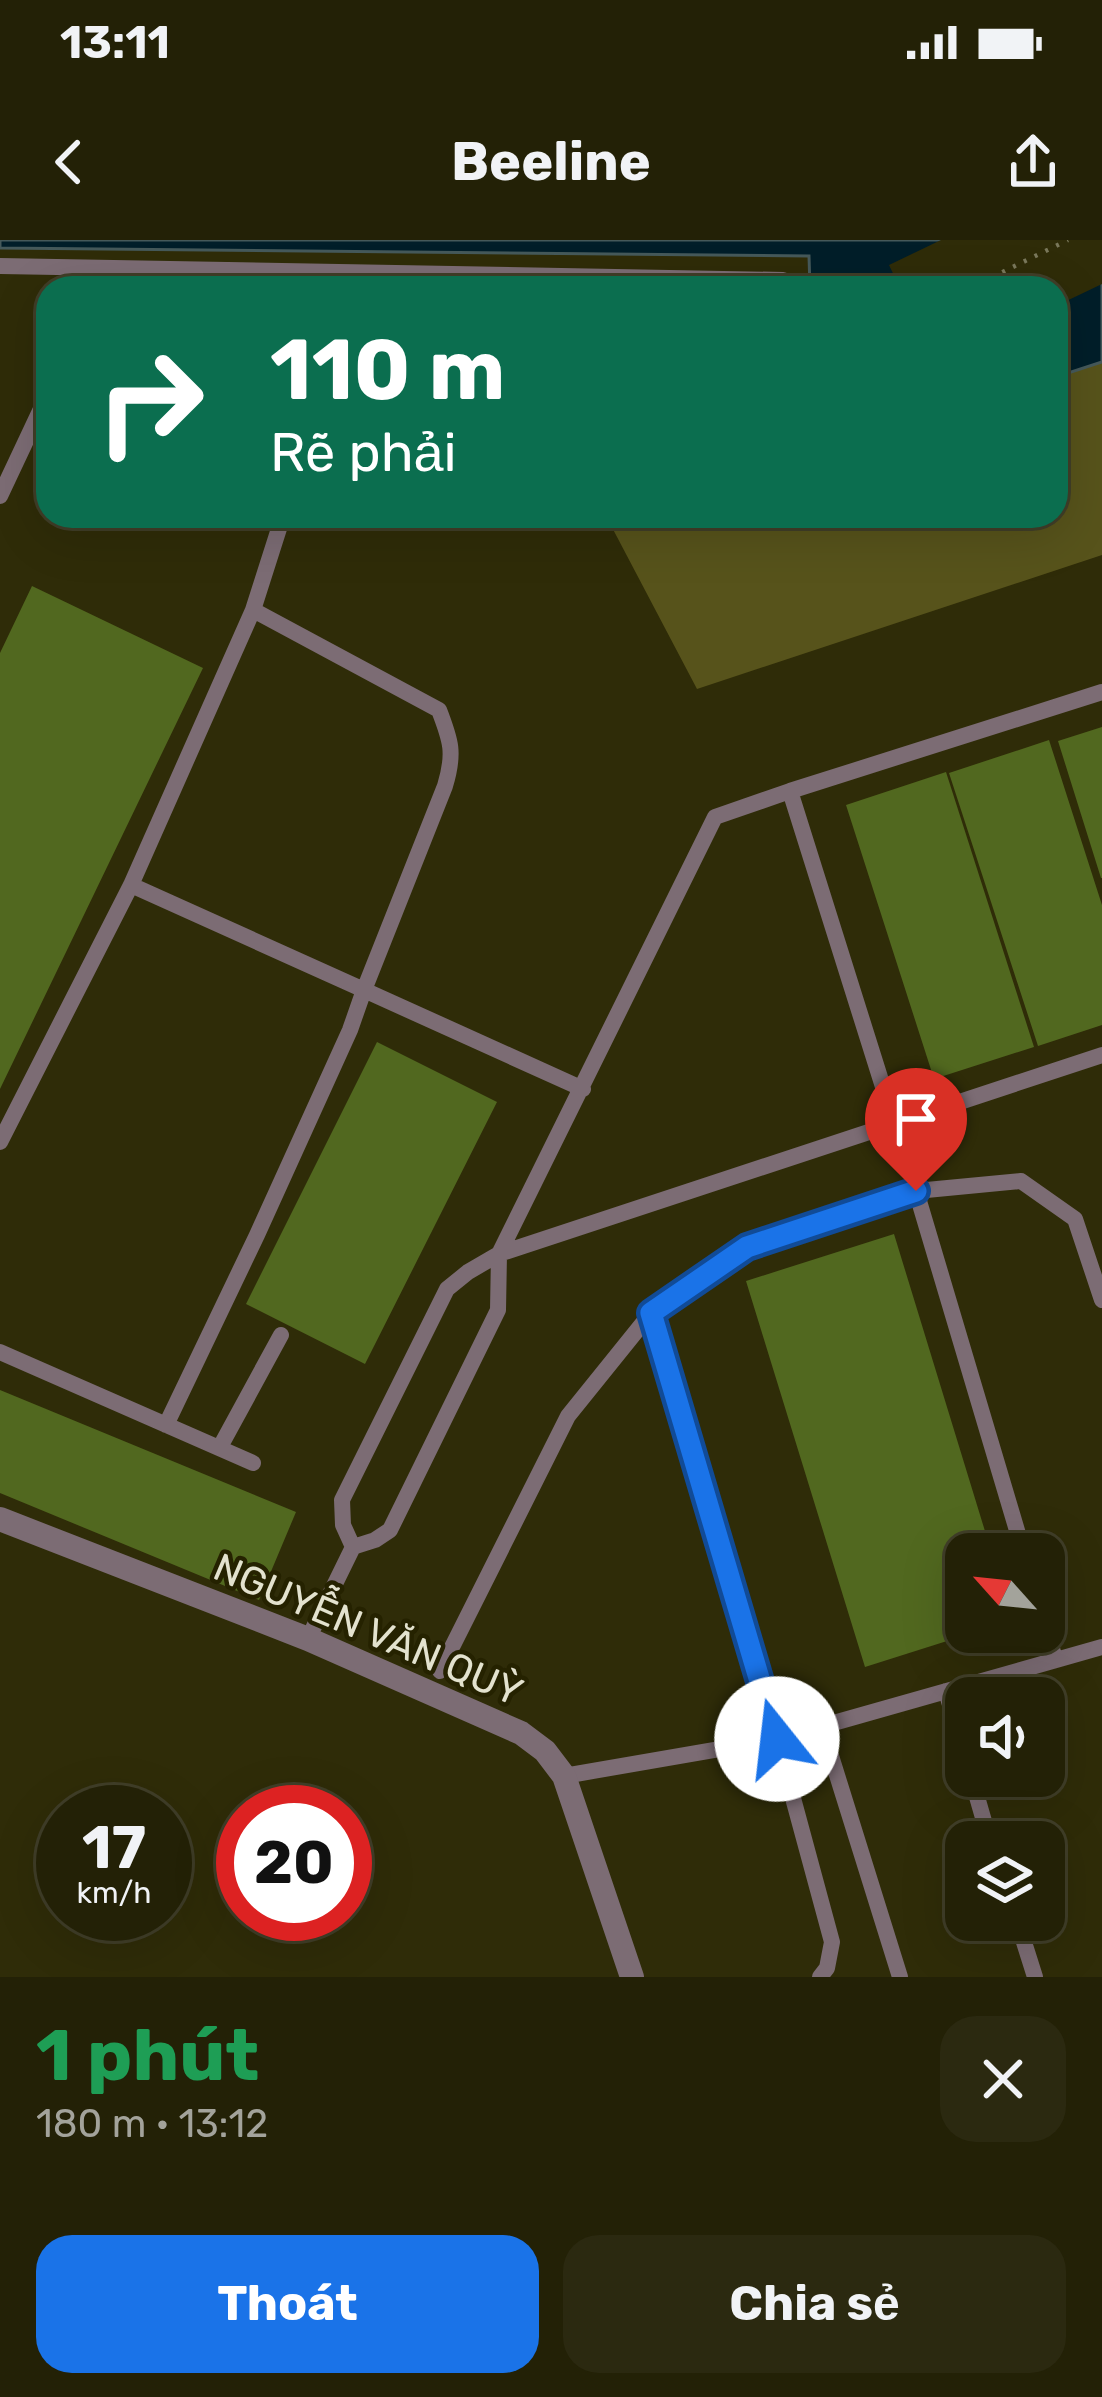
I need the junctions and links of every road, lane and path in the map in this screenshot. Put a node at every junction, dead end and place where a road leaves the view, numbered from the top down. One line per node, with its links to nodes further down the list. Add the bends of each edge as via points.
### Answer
1 (1068, 240): 6 (path)
2 (0, 266): 3 (lane)
3 (107, 268): 4 (lane); 5 (lane)
4 (103, 276)
5 (250, 276)
6 (994, 276)
7 (36, 420): 8 (lane)
8 (0, 496)
9 (279, 528): 10 (lane)
10 (254, 610): 13 (lane); 14 (lane, via 439,710 452,744 445,786)
11 (1102, 692): 12 (lane)
12 (790, 790): 16 (lane, via 716,818); 17 (lane)
13 (131, 886): 14 (lane); 18 (lane)
14 (364, 990): 16 (lane); 25 (lane)
15 (1102, 1054): 17 (lane)
16 (583, 1088): 20 (lane)
17 (895, 1125): 20 (lane)
18 (0, 1142)
19 (916, 1191): 21 (lane, via 1021,1181 1075,1219); 22 (lane, via 747,1247); 29 (lane)
20 (500, 1254): 30 (lane, via 498,1310 390,1530); 30 (lane, via 447,1289 436,1310 342,1500)
21 (1102, 1300)
22 (651, 1313): 35 (lane, via 568,1416); 39 (lane)
23 (281, 1335): 26 (lane)
24 (0, 1352): 25 (lane)
25 (166, 1425): 26 (lane)
26 (220, 1448): 27 (lane)
27 (253, 1463)
28 (0, 1519): 31 (street, NGUYỄN VĂN QUỲ)
29 (1018, 1533)
30 (353, 1547): 31 (lane)
31 (308, 1639): 40 (street, NGUYỄN VĂN QUỲ, via 521,1733)
32 (1102, 1647): 34 (lane)
33 (1053, 1653): 34 (lane)
34 (1055, 1659): 36 (lane)
35 (440, 1671)
36 (994, 1677)
37 (945, 1691): 38 (lane)
38 (822, 1727): 39 (lane); 44 (lane)
39 (777, 1739): 40 (lane); 43 (lane, via 832,1942)
40 (565, 1776): 42 (street, NGUYỄN VĂN QUỲ)
41 (1024, 1941): 45 (lane)
42 (632, 1977)
43 (820, 1977)
44 (899, 1977)
45 (1035, 1977)

